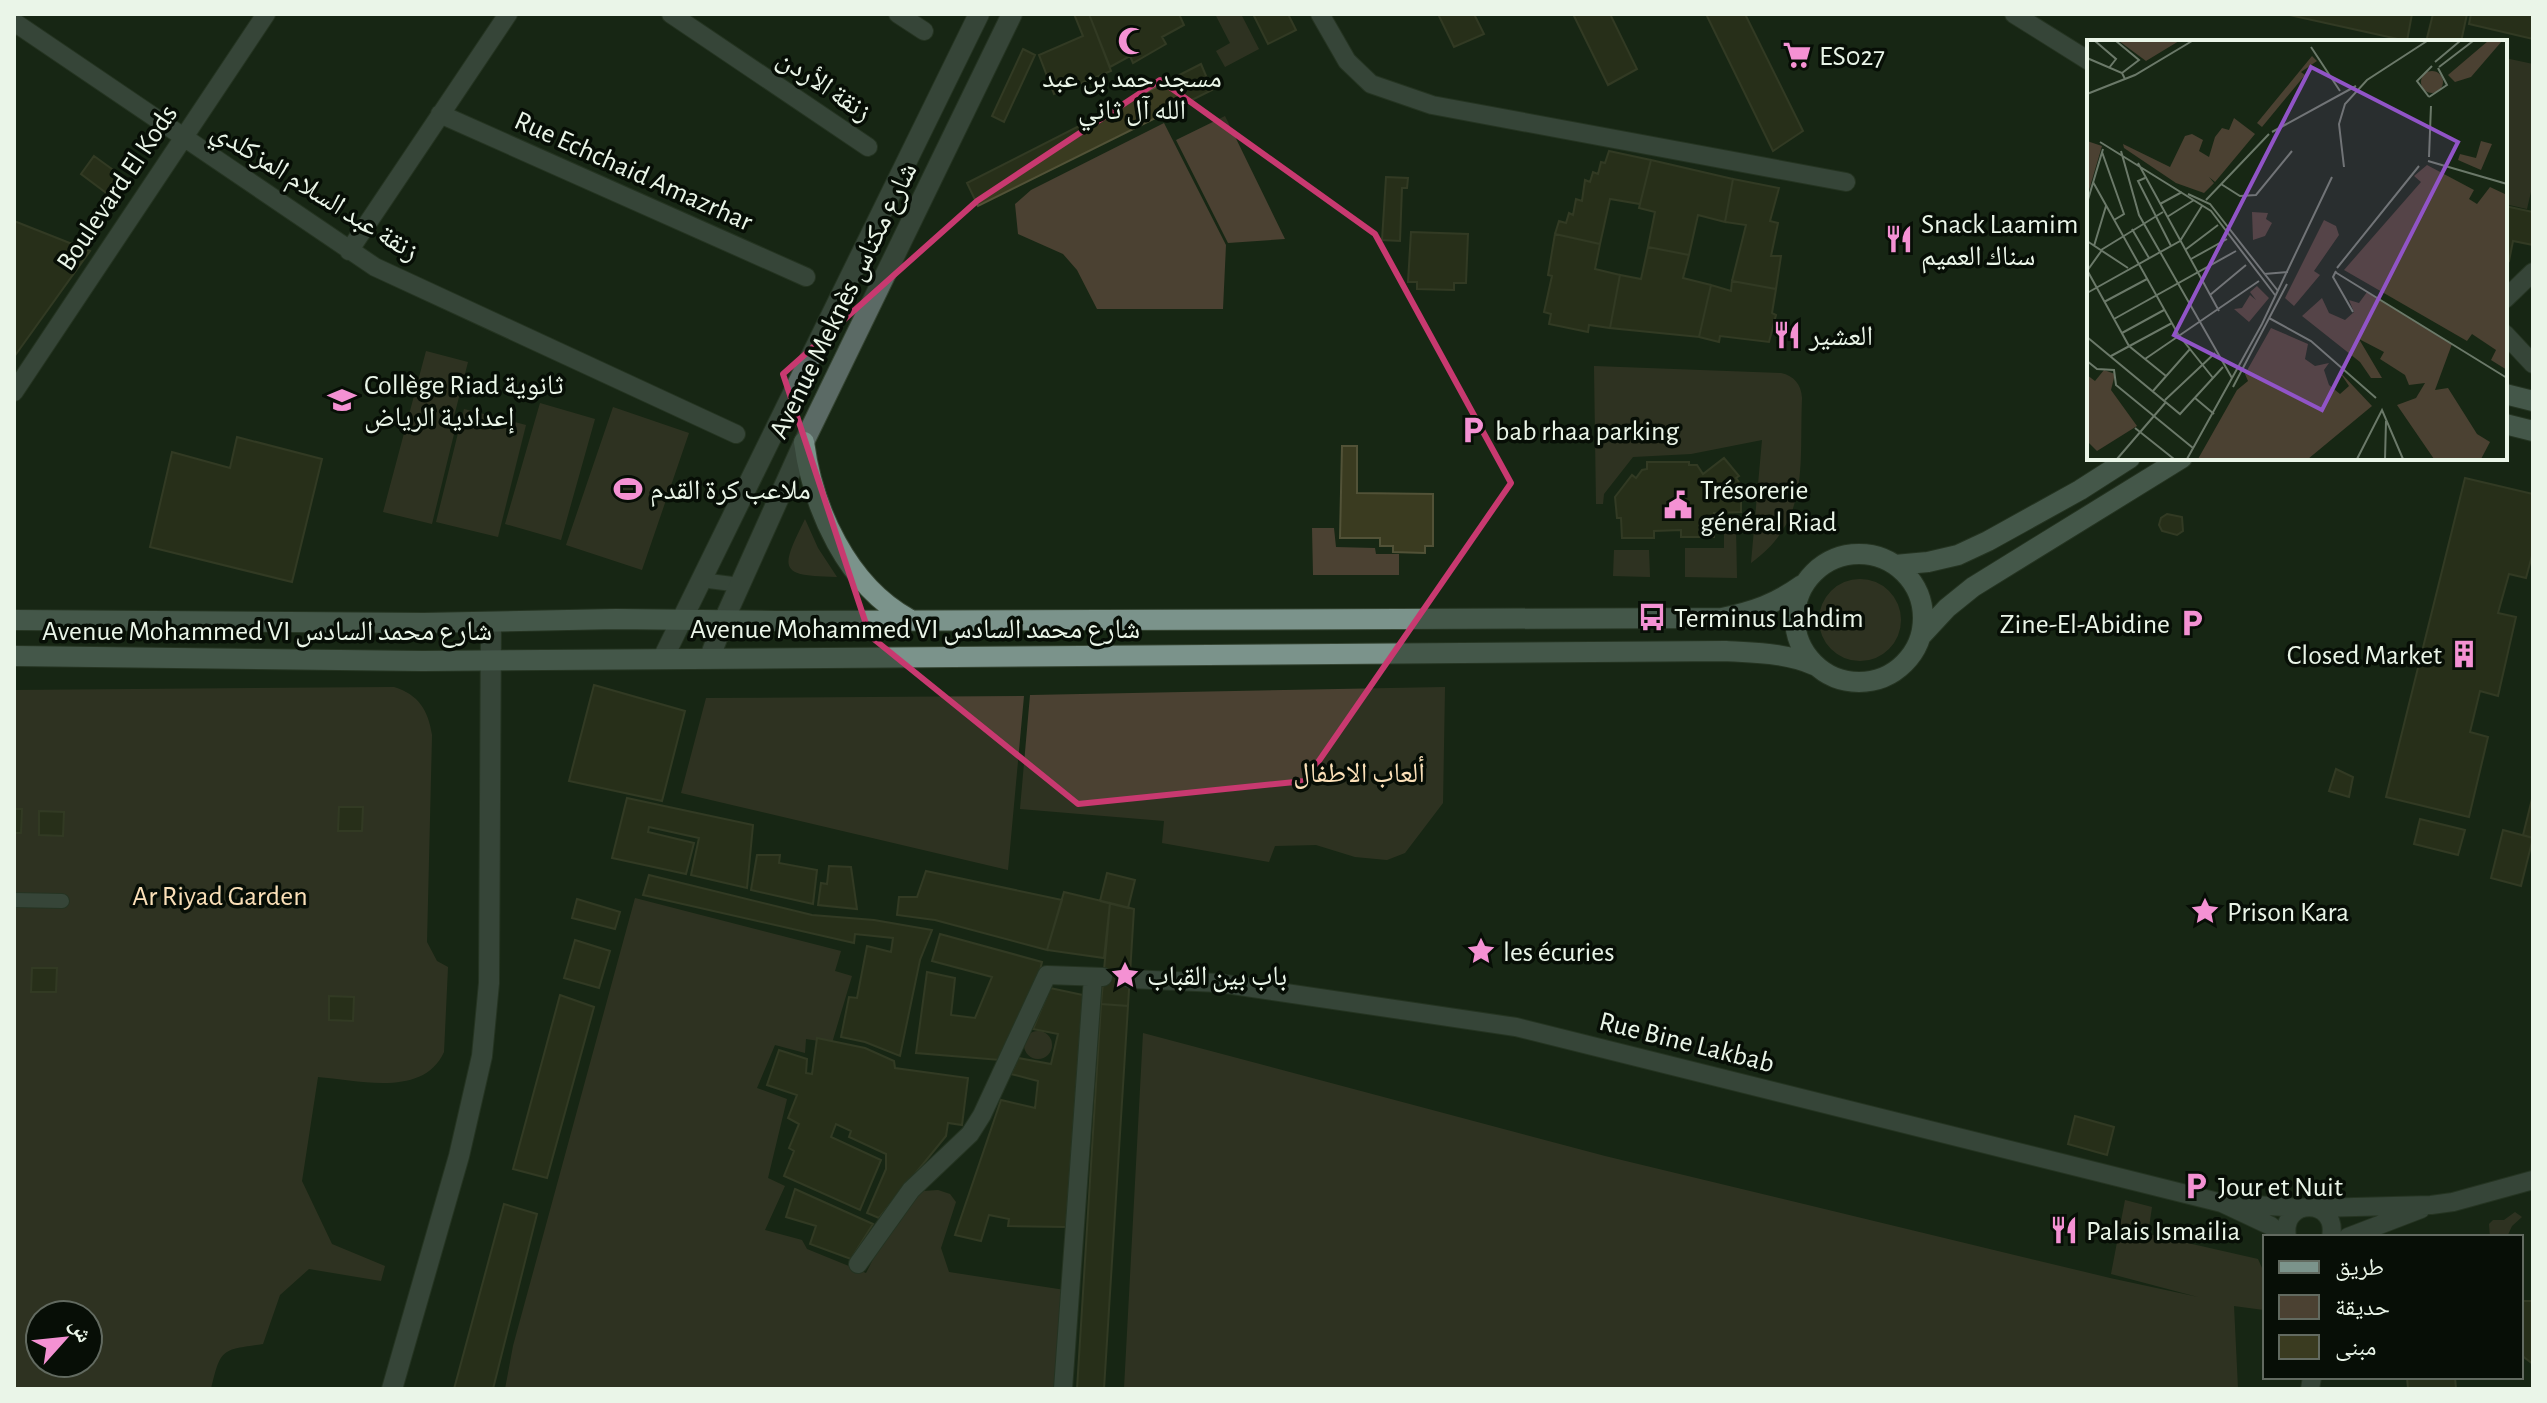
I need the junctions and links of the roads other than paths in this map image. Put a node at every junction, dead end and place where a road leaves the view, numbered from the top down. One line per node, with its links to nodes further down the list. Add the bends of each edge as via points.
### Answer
1 (266, 14): 13 (street, Boulevard El Kods)
2 (508, 14): 12 (street)
3 (671, 14): 14 (street, زنقة الأردن)
4 (898, 14): 10 (street)
5 (979, 14): 32 (street, Avenue Meknès شارع مكناس)
6 (1012, 14): 28 (street, Avenue Meknès شارع مكناس)
7 (1320, 14): 15 (street, via 1347,61 1371,84 1432,105)
8 (2014, 14): 11 (street)
9 (19, 24): 13 (street, زنقة عبد السلام المزكلدي)
10 (924, 31)
11 (2087, 60)
12 (440, 114): 16 (street); 18 (street, Rue Echchaid Amazrhar)
13 (182, 138): 16 (street, زنقة عبد السلام المزكلدي); 22 (street, Boulevard El Kods)
14 (868, 147)
15 (1846, 182)
16 (349, 251): 27 (street, زنقة عبد السلام المزكلدي)
17 (2533, 272): 19 (street)
18 (806, 277)
19 (2507, 297)
20 (2507, 336): 21 (street)
21 (2533, 364)
22 (17, 382)
23 (2507, 394): 24 (main road)
24 (2533, 401)
25 (2507, 424): 26 (main road)
26 (2533, 431)
27 (736, 434)
28 (804, 442): 33 (street, Avenue Meknès شارع مكناس); 38 (main road, via 819,502 837,543 876,597)
29 (2127, 460): 31 (main road, via 1978,546 1928,562)
30 (2179, 460): 40 (main road, via 1973,587)
31 (1895, 565): 34 (main road, via 1868,554 1845,555 1825,563); 40 (main road, via 1919,596)
32 (701, 580): 33 (street); 35 (street, Avenue Meknès شارع مكناس)
33 (740, 585): 37 (street, Avenue Meknès شارع مكناس)
34 (1802, 585): 38 (main road, Avenue Mohammed VI شارع محمد السادس, via 1777,603 1722,618); 45 (main road, via 1794,627)
35 (682, 619): 37 (main road, Avenue Mohammed VI شارع محمد السادس); 39 (main road, Avenue Mohammed VI شارع محمد السادس); 43 (street, Avenue Meknès شارع مكناس)
36 (14, 620): 39 (main road, Avenue Mohammed VI شارع محمد السادس)
37 (724, 620): 38 (main road, Avenue Mohammed VI شارع محمد السادس); 42 (street, Avenue Meknès شارع مكناس)
38 (913, 621)
39 (491, 622): 44 (street)
40 (1921, 636): 45 (main road, via 1906,662 1882,679 1846,682)
41 (14, 656): 44 (main road, Avenue Mohammed VI شارع محمد السادس)
42 (710, 657): 43 (main road, Avenue Mohammed VI شارع محمد السادس); 45 (main road, Avenue Mohammed VI شارع محمد السادس, via 1726,651 1775,654)
43 (663, 658): 44 (main road, Avenue Mohammed VI شارع محمد السادس)
44 (490, 660): 60 (street, via 489,983 482,1056)
45 (1814, 665)
46 (14, 900): 47 (street)
47 (62, 901)
48 (1130, 979): 50 (street, Rue Bine Lakbab, via 1219,983 1516,1027)
49 (2533, 1180): 51 (street)
50 (2222, 1203): 52 (street); 54 (street)
51 (2431, 1205): 52 (street); 53 (street)
52 (2309, 1208): 55 (street, via 2290,1217); 56 (street, via 2323,1212)
53 (2395, 1220): 57 (street); 58 (street)
54 (2283, 1235)
55 (2286, 1235)
56 (2331, 1235)
57 (2354, 1235)
58 (2376, 1235)
59 (858, 1264): 61 (street, via 911,1190 970,1134 1047,975 1098,977)
60 (392, 1389)
61 (1063, 1389)

